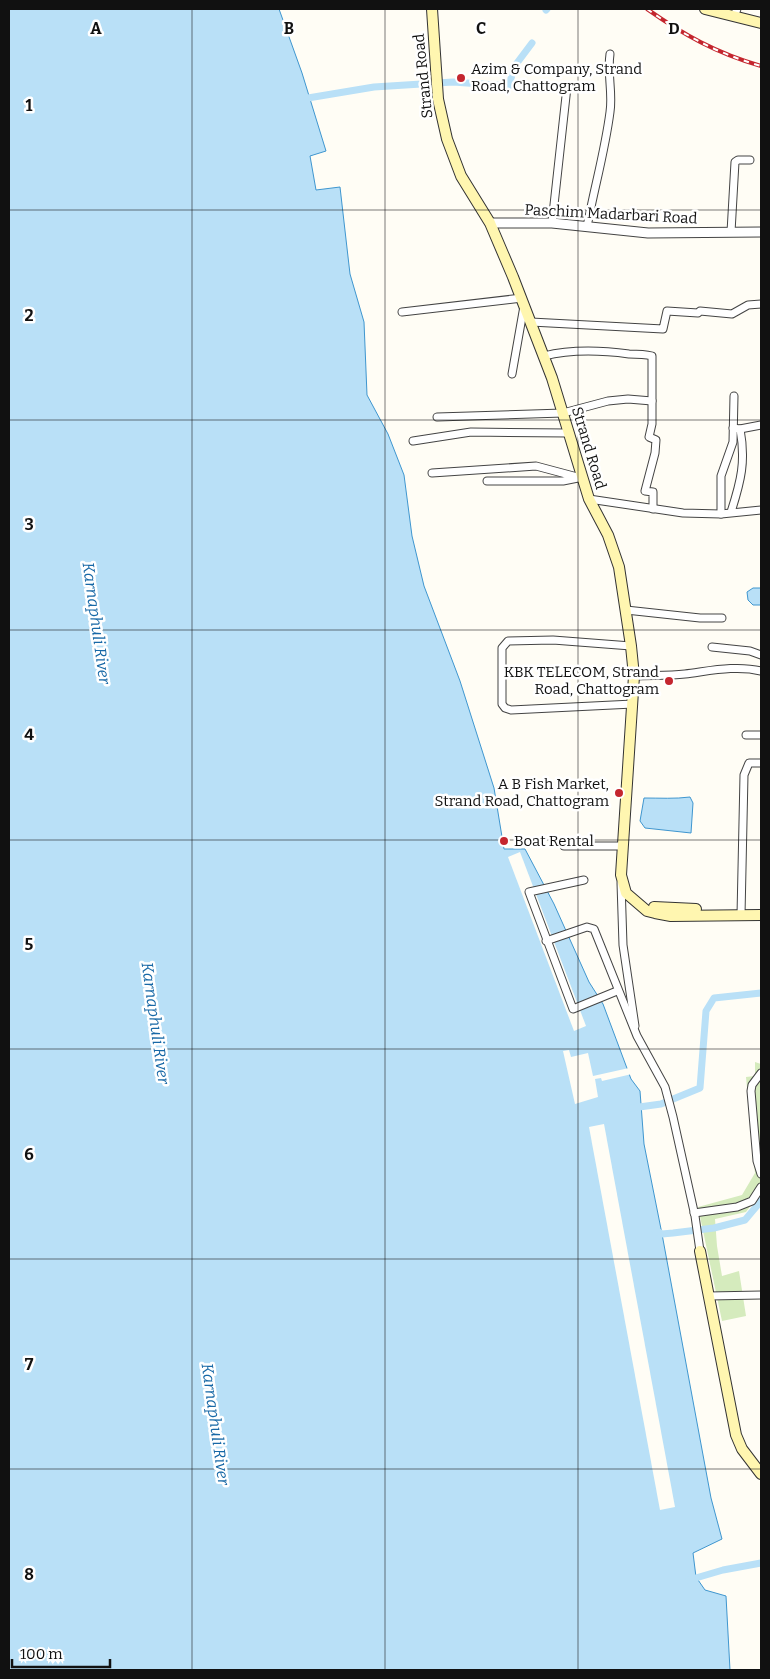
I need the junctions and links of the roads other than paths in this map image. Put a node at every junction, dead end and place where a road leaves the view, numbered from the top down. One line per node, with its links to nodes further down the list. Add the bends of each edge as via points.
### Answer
1 (432, 9): 9 (main road, Strand Road, via 438,99 447,139 461,176)
2 (705, 9): 3 (main road)
3 (735, 11): 4 (main road); 5 (main road)
4 (761, 17)
5 (761, 23)
6 (610, 54): 11 (street, via 611,111)
7 (567, 87): 10 (street)
8 (750, 160): 12 (street, via 735,162)
9 (490, 223): 10 (street, Paschim Madarbari Road); 14 (main road, Strand Road)
10 (552, 223): 11 (street, Paschim Madarbari Road)
11 (586, 227): 12 (street, Paschim Madarbari Road, via 648,233)
12 (731, 232): 13 (street, Paschim Madarbari Road)
13 (761, 232)
14 (523, 301): 16 (street); 17 (main road, Strand Road); 19 (street)
15 (761, 304): 17 (street, via 748,305 731,314 667,311 663,329)
16 (402, 312)
17 (531, 322): 18 (main road, Strand Road)
18 (544, 356): 21 (street, via 587,350 650,355); 22 (main road, Strand Road)
19 (512, 374)
20 (734, 396): 25 (street)
21 (652, 401): 22 (street, via 628,399); 32 (street, via 649,438 656,439 655,453 645,491 653,492)
22 (563, 413): 23 (street); 26 (main road, Strand Road)
23 (438, 417)
24 (761, 425): 25 (street)
25 (737, 428): 34 (street, via 744,452); 35 (street, via 721,476)
26 (568, 434): 27 (street, via 471,432); 29 (main road, Strand Road)
27 (413, 441)
28 (432, 473): 29 (street, via 536,466)
29 (581, 478): 30 (street); 31 (main road, Strand Road)
30 (487, 481)
31 (589, 499): 32 (street); 36 (main road, Strand Road, via 619,567)
32 (653, 510): 35 (street)
33 (761, 510): 34 (street)
34 (731, 512): 35 (street)
35 (721, 514)
36 (626, 610): 37 (street); 38 (main road, Strand Road)
37 (722, 618)
38 (632, 646): 42 (main road, Strand Road); 43 (street, via 552,640 508,641 502,648 502,704 511,710)
39 (712, 647): 40 (street, via 750,650)
40 (761, 655)
41 (761, 671): 42 (street, via 731,668)
42 (634, 676): 43 (main road, Strand Road)
43 (633, 704): 48 (main road, Strand Road)
44 (746, 735): 45 (street)
45 (761, 735)
46 (761, 763): 52 (street, via 749,763 744,775)
47 (564, 846): 48 (street)
48 (623, 846): 49 (main road, Strand Road)
49 (621, 875): 52 (main road, Strand Road, via 626,893 655,914); 56 (street, via 623,945)
50 (584, 880): 54 (street, via 529,892)
51 (761, 910): 52 (main road)
52 (741, 913): 53 (main road)
53 (761, 915)
54 (546, 941): 55 (street, via 587,927 594,929); 55 (street, via 573,1009)
55 (617, 991): 56 (street)
56 (637, 1036): 60 (street, via 664,1087)
57 (761, 1073): 58 (street, via 751,1091)
58 (761, 1174)
59 (761, 1186): 60 (street, via 752,1201)
60 (695, 1215): 61 (street)
61 (700, 1251): 63 (main road)
62 (761, 1295): 63 (street)
63 (709, 1296): 64 (main road, via 736,1435 742,1450)
64 (761, 1474)

